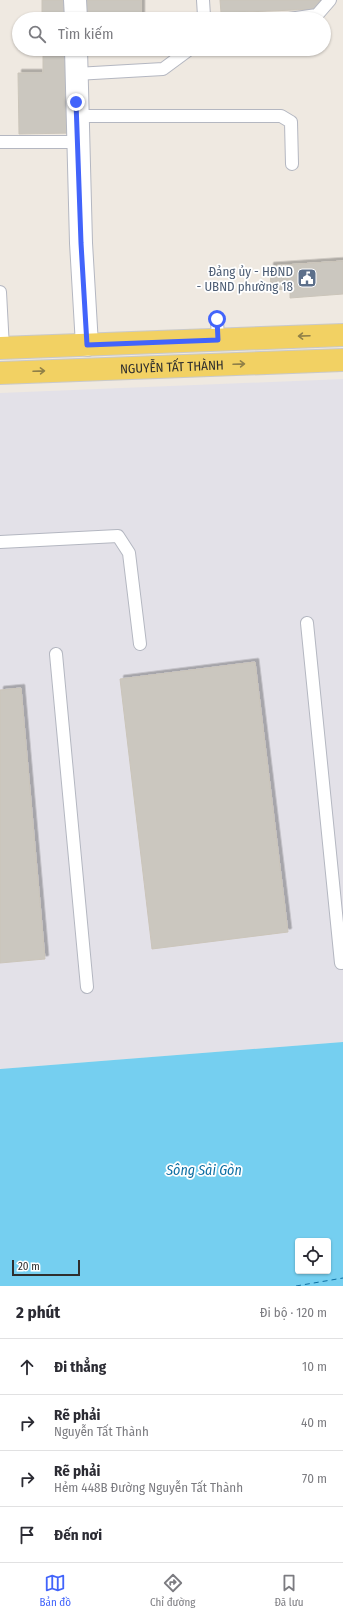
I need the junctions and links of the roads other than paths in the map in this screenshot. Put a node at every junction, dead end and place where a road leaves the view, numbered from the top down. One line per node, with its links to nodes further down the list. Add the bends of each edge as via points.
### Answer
1 (75, 0): 4 (street)
2 (203, 0): 5 (lane)
3 (330, 0): 6 (lane)
4 (76, 12)
5 (204, 12)
6 (320, 12)
7 (76, 56): 9 (street)
8 (180, 56): 9 (lane, via 163,68)
9 (76, 74): 10 (street)
10 (77, 116): 12 (street); 13 (lane, via 281,116 291,122)
11 (0, 142): 12 (lane)
12 (78, 142): 16 (street)
13 (292, 164)
14 (0, 292): 17 (lane)
15 (343, 335): 16 (main road, NGUYỄN TẤT THÀNH, one-way to 16, via 217,329)
16 (87, 345): 17 (main road, NGUYỄN TẤT THÀNH)
17 (2, 348)
18 (343, 360): 19 (main road, NGUYỄN TẤT THÀNH, one-way to 18)
19 (0, 373)
20 (0, 542): 22 (lane, via 118,536 129,553)
21 (306, 623): 24 (lane)
22 (140, 644)
23 (56, 654): 25 (lane)
24 (341, 963)
25 (87, 987)

